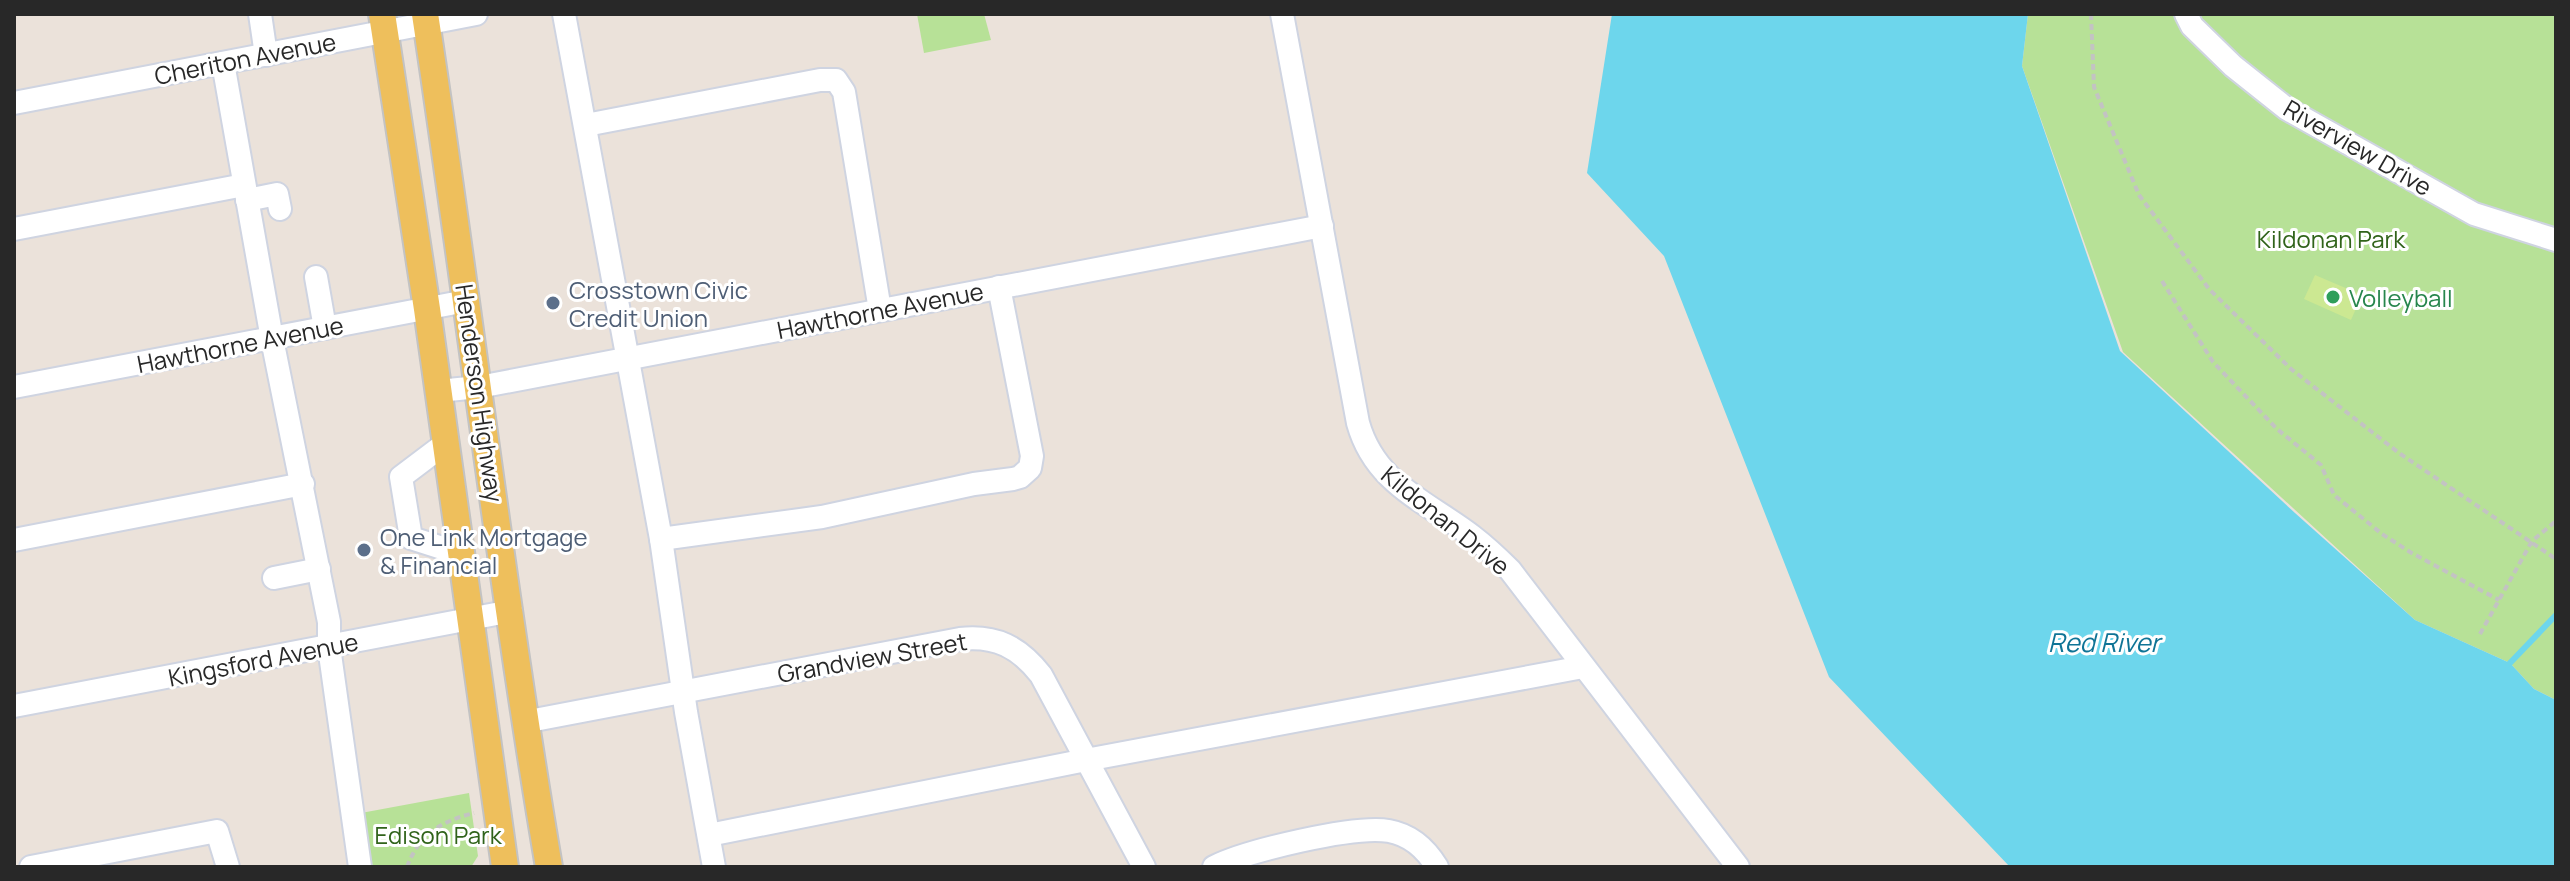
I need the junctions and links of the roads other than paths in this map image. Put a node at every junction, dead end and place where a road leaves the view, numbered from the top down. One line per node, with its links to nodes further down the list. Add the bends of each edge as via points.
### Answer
1 (260, 14): 8 (street)
2 (476, 14): 6 (street, Cheriton Avenue)
3 (564, 14): 11 (street)
4 (1282, 14): 14 (street, Kildonan Drive)
5 (2186, 14): 16 (street, Riverview Drive, via 2233,66 2287,109 2474,214)
6 (425, 18): 7 (street, Cheriton Avenue); 19 (main road, Henderson Highway)
7 (384, 22): 8 (street, Cheriton Avenue); 20 (main road, Henderson Highway)
8 (266, 55): 9 (street, Cheriton Avenue)
9 (223, 63): 10 (street, Cheriton Avenue); 12 (street)
10 (14, 103)
11 (586, 125): 21 (street, via 836,80 844,92); 24 (street)
12 (246, 192): 13 (street, via 277,194); 15 (street); 23 (street)
13 (280, 209)
14 (1322, 226): 18 (street, Hawthorne Avenue); 38 (street, Kildonan Drive, via 1358,423 1373,459 1510,570)
15 (14, 229)
16 (2556, 240)
17 (316, 277): 22 (street)
18 (999, 287): 21 (street, Hawthorne Avenue); 30 (street, via 1032,456 1025,473 822,517)
19 (466, 301): 20 (street, Hawthorne Avenue); 26 (main road, Henderson Highway)
20 (427, 309): 22 (street, Hawthorne Avenue); 27 (main road, Henderson Highway)
21 (880, 310): 24 (street, Hawthorne Avenue)
22 (325, 328): 23 (street, Hawthorne Avenue)
23 (272, 339): 25 (street, Hawthorne Avenue); 29 (street)
24 (629, 357): 26 (street, Hawthorne Avenue); 30 (street)
25 (14, 387)
26 (479, 387): 27 (street, Hawthorne Avenue); 35 (main road, Henderson Highway)
27 (438, 391): 28 (main road, Henderson Highway)
28 (446, 443): 32 (main road, Henderson Highway); 32 (street, via 401,477 411,538)
29 (303, 484): 31 (street); 33 (street)
30 (661, 539): 39 (street)
31 (14, 540)
32 (461, 554): 36 (main road, Henderson Highway)
33 (319, 569): 34 (street); 37 (street)
34 (274, 578)
35 (511, 611): 36 (street, Kingsford Avenue); 41 (main road, Henderson Highway)
36 (470, 618): 37 (street, Kingsford Avenue); 47 (main road, Henderson Highway)
37 (329, 647): 40 (street, Kingsford Avenue); 46 (street)
38 (1583, 667): 42 (street); 53 (street, Kildonan Drive)
39 (684, 692): 41 (street, Grandview Street); 42 (street, Grandview Street, via 985,638 1011,646 1032,663); 43 (street)
40 (14, 706)
41 (524, 722): 48 (main road, Henderson Highway)
42 (1086, 760): 43 (street); 50 (street, Grandview Street)
43 (709, 835): 49 (street)
44 (31, 867): 45 (street, via 217,831)
45 (228, 867)
46 (360, 867)
47 (505, 867)
48 (549, 867)
49 (714, 867)
50 (1144, 867)
51 (1214, 867): 52 (street, via 1259,850 1377,830 1412,840)
52 (1437, 867)
53 (1738, 867)

